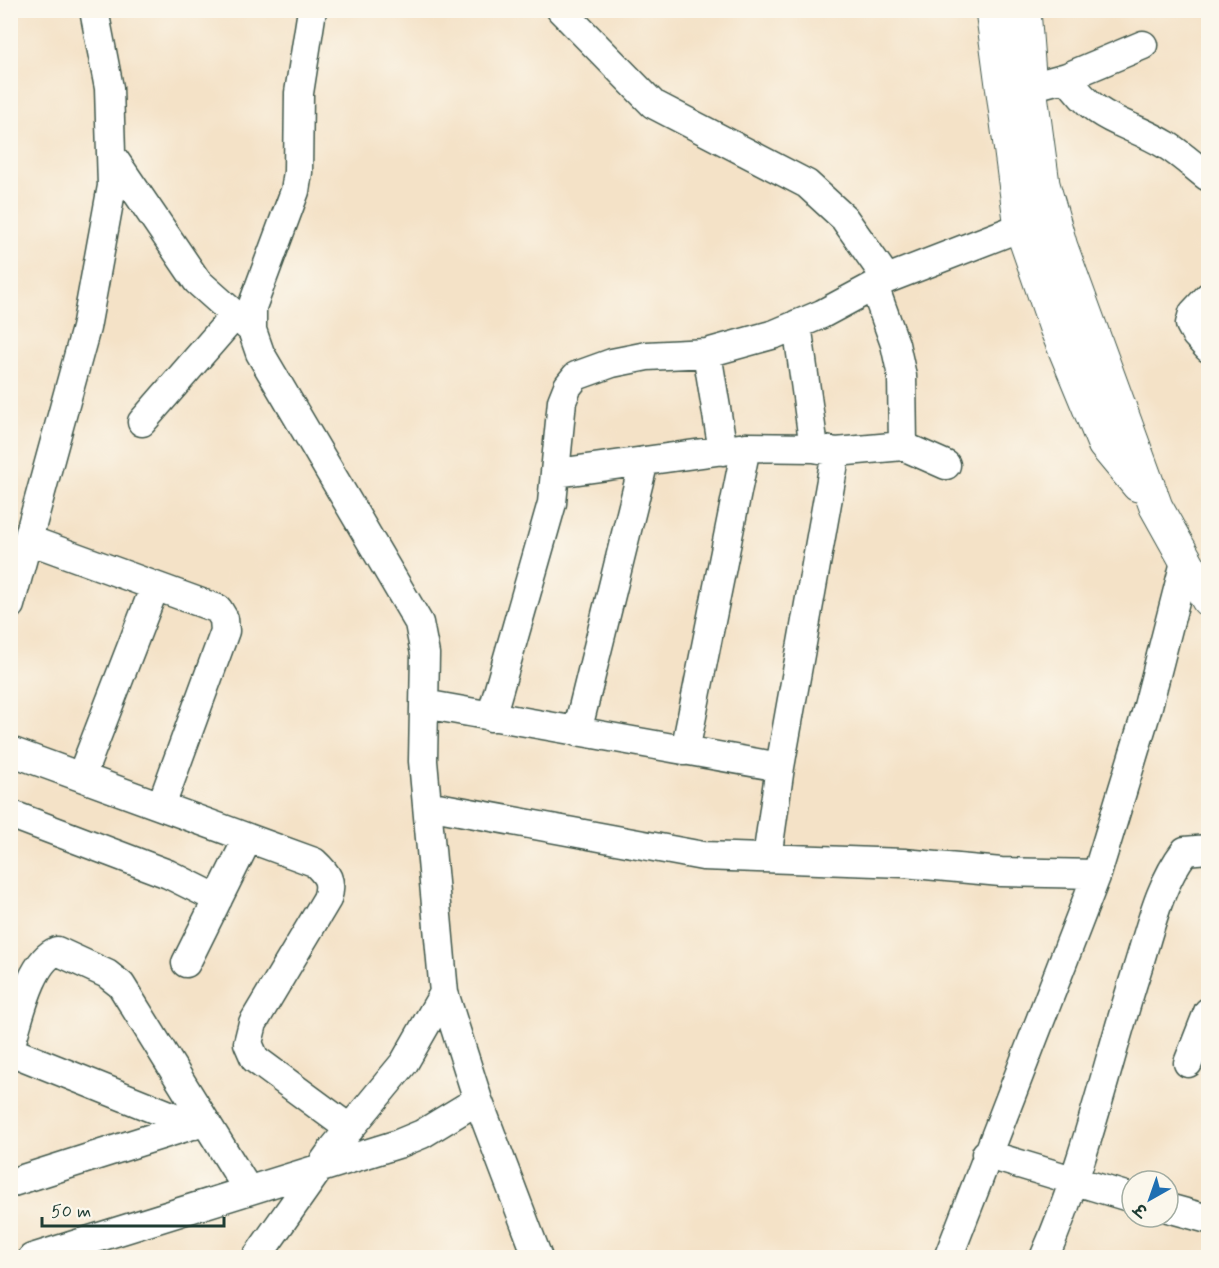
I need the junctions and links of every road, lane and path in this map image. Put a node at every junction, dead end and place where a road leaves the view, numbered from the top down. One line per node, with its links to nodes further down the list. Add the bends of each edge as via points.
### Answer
1 (94, 10): 9 (street, via 109,88)
2 (312, 10): 14 (street, via 299,93 295,191)
3 (561, 10): 12 (street, via 653,104 807,184 844,218)
4 (992, 10): 11 (main road)
5 (1024, 10): 8 (main road)
6 (1143, 45): 7 (street)
7 (1067, 77): 8 (street); 10 (street, via 1102,115 1168,146)
8 (1030, 87): 25 (main road, via 1043,184 1061,247)
9 (112, 156): 14 (street, via 197,281); 26 (street, via 112,186 86,328)
10 (1209, 177)
11 (1021, 227): 12 (street); 25 (main road, via 1056,328 1104,444)
12 (880, 282): 15 (street); 19 (street, via 902,376)
13 (1209, 297): 16 (street, via 1194,313 1190,324)
14 (243, 322): 18 (street); 31 (street, via 419,623 425,654)
15 (797, 324): 17 (street); 21 (street)
16 (1209, 348)
17 (707, 353): 20 (street); 24 (street, via 647,356 576,376 562,401)
18 (142, 422)
19 (903, 446): 21 (street); 23 (street)
20 (734, 449): 21 (street); 22 (street); 35 (street)
21 (825, 450): 36 (street)
22 (644, 461): 24 (street); 33 (street)
23 (946, 465)
24 (557, 473): 32 (street, via 552,503)
25 (1156, 507): 27 (main road)
26 (21, 552): 28 (street); 30 (street)
27 (1185, 562): 29 (main road); 44 (street, via 1147,710)
28 (155, 586): 37 (street); 39 (street, via 218,609 225,631)
29 (1209, 600)
30 (10, 605)
31 (424, 704): 32 (street); 38 (street)
32 (491, 717): 33 (street)
33 (577, 732): 35 (street)
34 (10, 751): 37 (street)
35 (686, 751): 36 (street)
36 (780, 767): 43 (street)
37 (81, 777): 39 (street)
38 (427, 805): 43 (street, via 703,856); 47 (street)
39 (161, 806): 41 (street)
40 (10, 814): 45 (street, via 168,874)
41 (248, 838): 45 (street); 53 (street, via 314,862 327,874 332,886 254,1023 248,1044 255,1059)
42 (1209, 849): 56 (street, via 1185,851 1161,893)
43 (767, 858): 44 (street)
44 (1097, 874): 54 (street)
45 (218, 900): 46 (street)
46 (186, 963)
47 (444, 993): 51 (street); 53 (street, via 404,1063)
48 (1209, 1012): 50 (street)
49 (10, 1049): 52 (street); 52 (street, via 40,962 57,951 107,974 121,985)
50 (1188, 1063)
51 (478, 1100): 55 (street, via 406,1141); 64 (street)
52 (199, 1123): 57 (street); 58 (street)
53 (350, 1129): 55 (street)
54 (987, 1154): 56 (street); 65 (street)
55 (321, 1167): 58 (street); 63 (street)
56 (1076, 1181): 59 (street); 66 (street)
57 (10, 1183)
58 (248, 1191): 62 (street)
59 (1120, 1194)
60 (1180, 1211): 61 (street)
61 (1209, 1219)
62 (32, 1257)
63 (256, 1257)
64 (537, 1257)
65 (948, 1257)
66 (1044, 1257)

